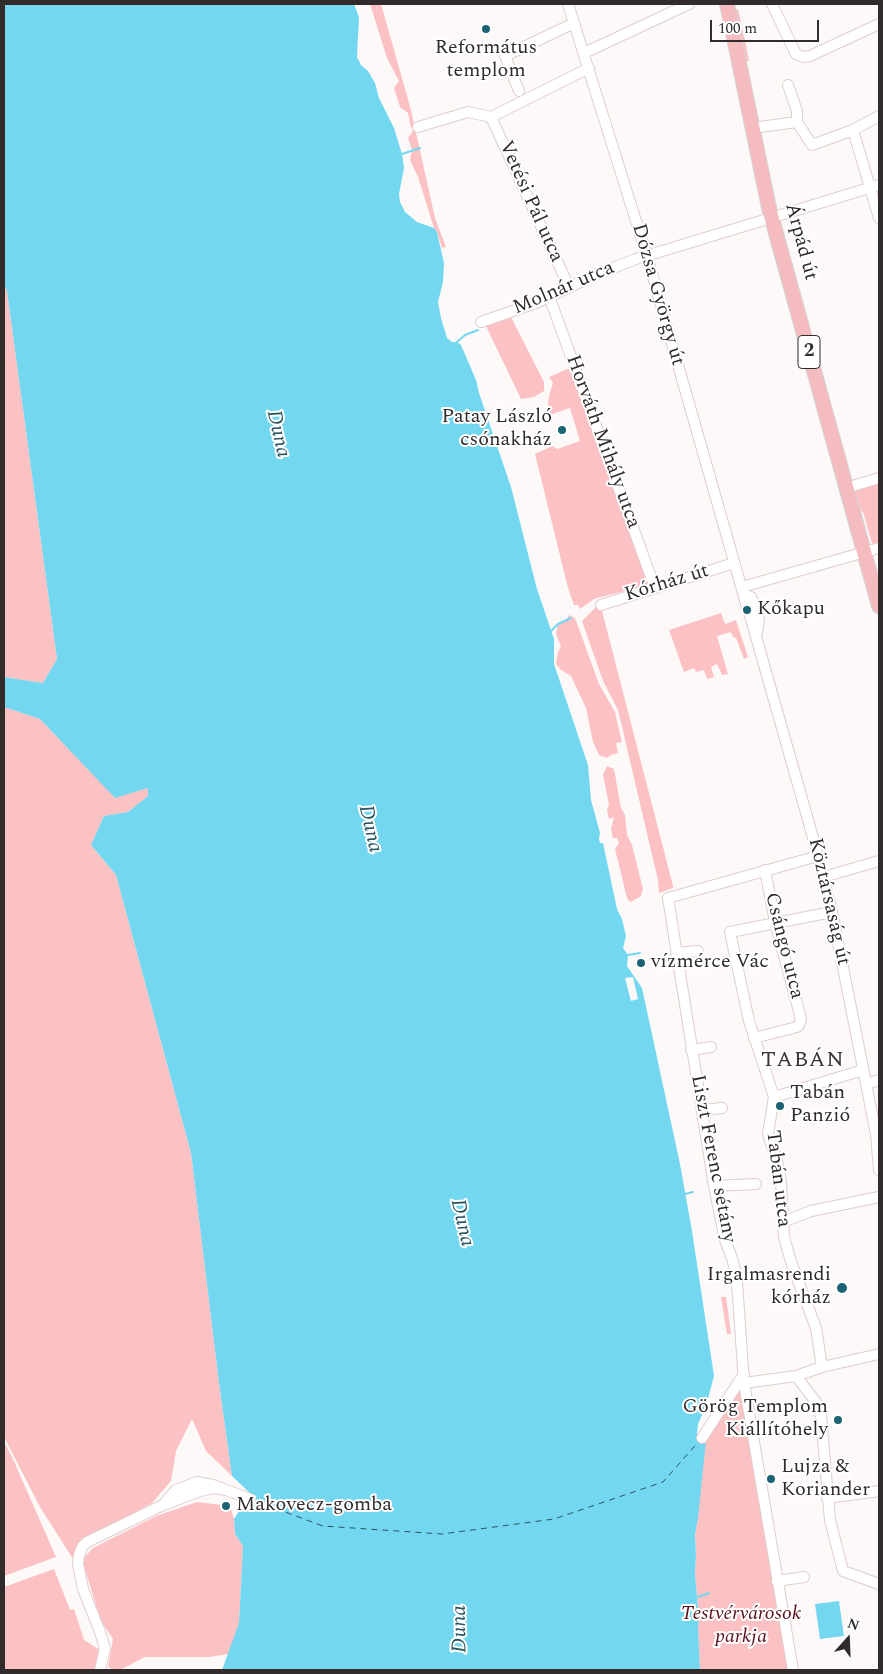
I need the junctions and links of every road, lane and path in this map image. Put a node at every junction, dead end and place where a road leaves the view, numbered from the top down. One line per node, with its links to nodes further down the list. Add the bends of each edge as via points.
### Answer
1 (568, 4): 6 (street, Dózsa György út)
2 (688, 4): 7 (street)
3 (727, 4): 15 (main road, Árpád út / 2)
4 (772, 4): 5 (street, via 796,54 803,57)
5 (879, 24)
6 (575, 25): 7 (street, Dózsa György út); 10 (street, via 505,56)
7 (584, 52): 8 (street, Dózsa György út)
8 (589, 68): 12 (street); 20 (street, Dózsa György út)
9 (788, 85): 13 (street, via 797,111)
10 (519, 91)
11 (879, 116): 16 (street)
12 (491, 117): 14 (street, via 468,112); 21 (street, Vetési Pál utca)
13 (797, 122): 15 (street); 16 (street, via 812,145)
14 (418, 127)
15 (752, 128): 18 (main road, Árpád út / 2)
16 (853, 130): 17 (street)
17 (875, 187): 18 (street, Molnár utca); 19 (street)
18 (772, 217): 20 (street, Molnár utca); 25 (main road, Árpád út / 2)
19 (879, 218)
20 (646, 256): 21 (street, Molnár utca); 28 (street, Dózsa György út)
21 (569, 287): 22 (street, Molnár utca)
22 (549, 296): 23 (street, Molnár utca); 29 (street, Horváth Mihály utca)
23 (481, 322)
24 (879, 478): 25 (street)
25 (846, 488): 27 (main road, 2)
26 (879, 548): 27 (street)
27 (865, 552): 30 (street); 32 (main road, 2)
28 (734, 563): 29 (street, Kórház út); 30 (street, Dózsa György út)
29 (655, 588): 31 (street, Kórház út)
30 (743, 591): 33 (street, Köztársaság út); 33 (street, Köztársaság út, via 751,597 759,619)
31 (601, 604)
32 (879, 606)
33 (757, 639): 34 (street, Köztársaság út)
34 (818, 856): 36 (street); 37 (street, Köztársaság út)
35 (879, 861): 37 (street)
36 (764, 870): 39 (street, Csángó utca); 41 (street, Liszt Ferenc sétány, via 668,898)
37 (823, 877): 38 (street, Köztársaság út)
38 (832, 912): 39 (street); 45 (street, Köztársaság út)
39 (775, 922): 42 (street, Csángó utca, via 801,1022 797,1027); 42 (street, Tabán utca, via 730,932)
40 (698, 951): 41 (street)
41 (676, 953): 44 (street, Liszt Ferenc sétány)
42 (754, 1038): 48 (street, Tabán utca)
43 (711, 1046): 44 (street)
44 (692, 1050): 51 (street, Liszt Ferenc sétány)
45 (863, 1070): 47 (street, Köztársaság út); 48 (street)
46 (879, 1080): 47 (street)
47 (866, 1084): 53 (street, Köztársaság út)
48 (774, 1097): 58 (street, Tabán utca, via 768,1134 781,1182)
49 (876, 1102): 52 (street)
50 (722, 1108): 51 (street)
51 (702, 1110): 56 (street, Liszt Ferenc sétány)
52 (879, 1121)
53 (878, 1138): 54 (street, Köztársaság út)
54 (879, 1170)
55 (756, 1184): 56 (street)
56 (714, 1186): 62 (street, Liszt Ferenc sétány, via 724,1240 737,1282)
57 (877, 1197): 58 (street)
58 (782, 1222): 60 (street, Tabán utca, via 791,1262 816,1328)
59 (879, 1354): 60 (street)
60 (822, 1367): 61 (street)
61 (796, 1376): 62 (street); 65 (street, via 816,1402 820,1416)
62 (744, 1378): 63 (street); 68 (street, Liszt Ferenc sétány)
63 (702, 1438)
64 (876, 1491): 65 (street)
65 (827, 1498): 69 (street, via 844,1571)
66 (250, 1499): 70 (street, via 213,1484 197,1482 176,1490 162,1506 87,1542 78,1564 83,1589 105,1648)
67 (804, 1577): 68 (street)
68 (777, 1581): 71 (street, Liszt Ferenc sétány)
69 (879, 1584)
70 (100, 1670)
71 (793, 1670)

